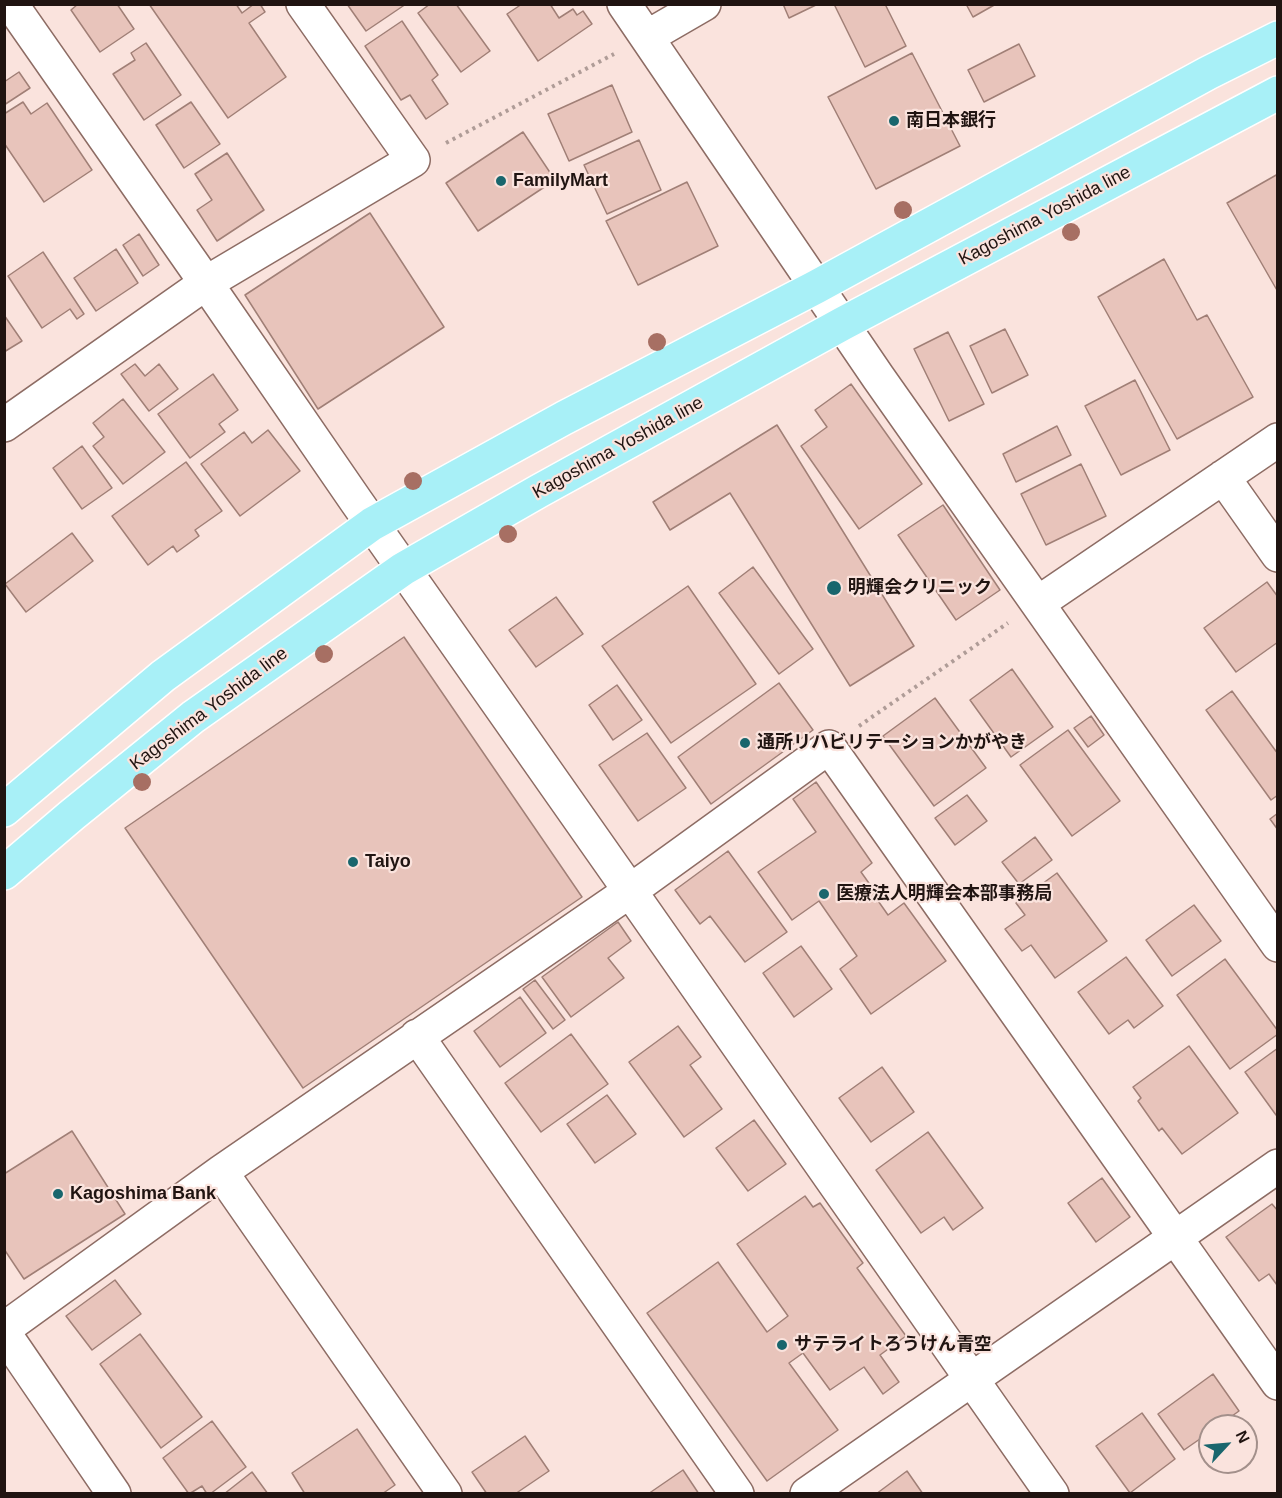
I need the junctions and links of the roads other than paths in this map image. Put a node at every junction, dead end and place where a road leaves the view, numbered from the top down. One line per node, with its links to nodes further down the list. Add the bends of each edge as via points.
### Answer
1 (10, 4): 8 (street)
2 (303, 4): 8 (street, via 412,160)
3 (624, 4): 5 (street)
4 (704, 4): 5 (street)
5 (647, 37): 9 (street)
6 (1278, 38): 9 (main road)
7 (1278, 93): 10 (main road, Kagoshima Yoshida line)
8 (206, 283): 11 (street); 14 (street)
9 (816, 287): 10 (street); 14 (main road, via 564,418)
10 (842, 324): 16 (main road, Kagoshima Yoshida line); 17 (street)
11 (4, 425)
12 (1278, 440): 13 (street)
13 (1223, 477): 15 (street); 17 (street)
14 (372, 524): 16 (street); 18 (main road, via 163,676)
15 (1278, 555)
16 (403, 569): 19 (main road, Kagoshima Yoshida line, via 193,717); 20 (street)
17 (1038, 603): 21 (street)
18 (4, 810)
19 (4, 873)
20 (630, 891): 22 (street); 25 (street, via 829,747); 27 (street)
21 (1278, 945)
22 (417, 1036): 24 (street); 31 (street)
23 (1278, 1166): 25 (street)
24 (221, 1172): 26 (street); 30 (street)
25 (1175, 1237): 27 (street); 28 (street)
26 (4, 1331): 29 (street)
27 (971, 1379): 32 (street); 33 (street)
28 (1278, 1383)
29 (114, 1494)
30 (446, 1494)
31 (737, 1494)
32 (807, 1494)
33 (1052, 1494)

